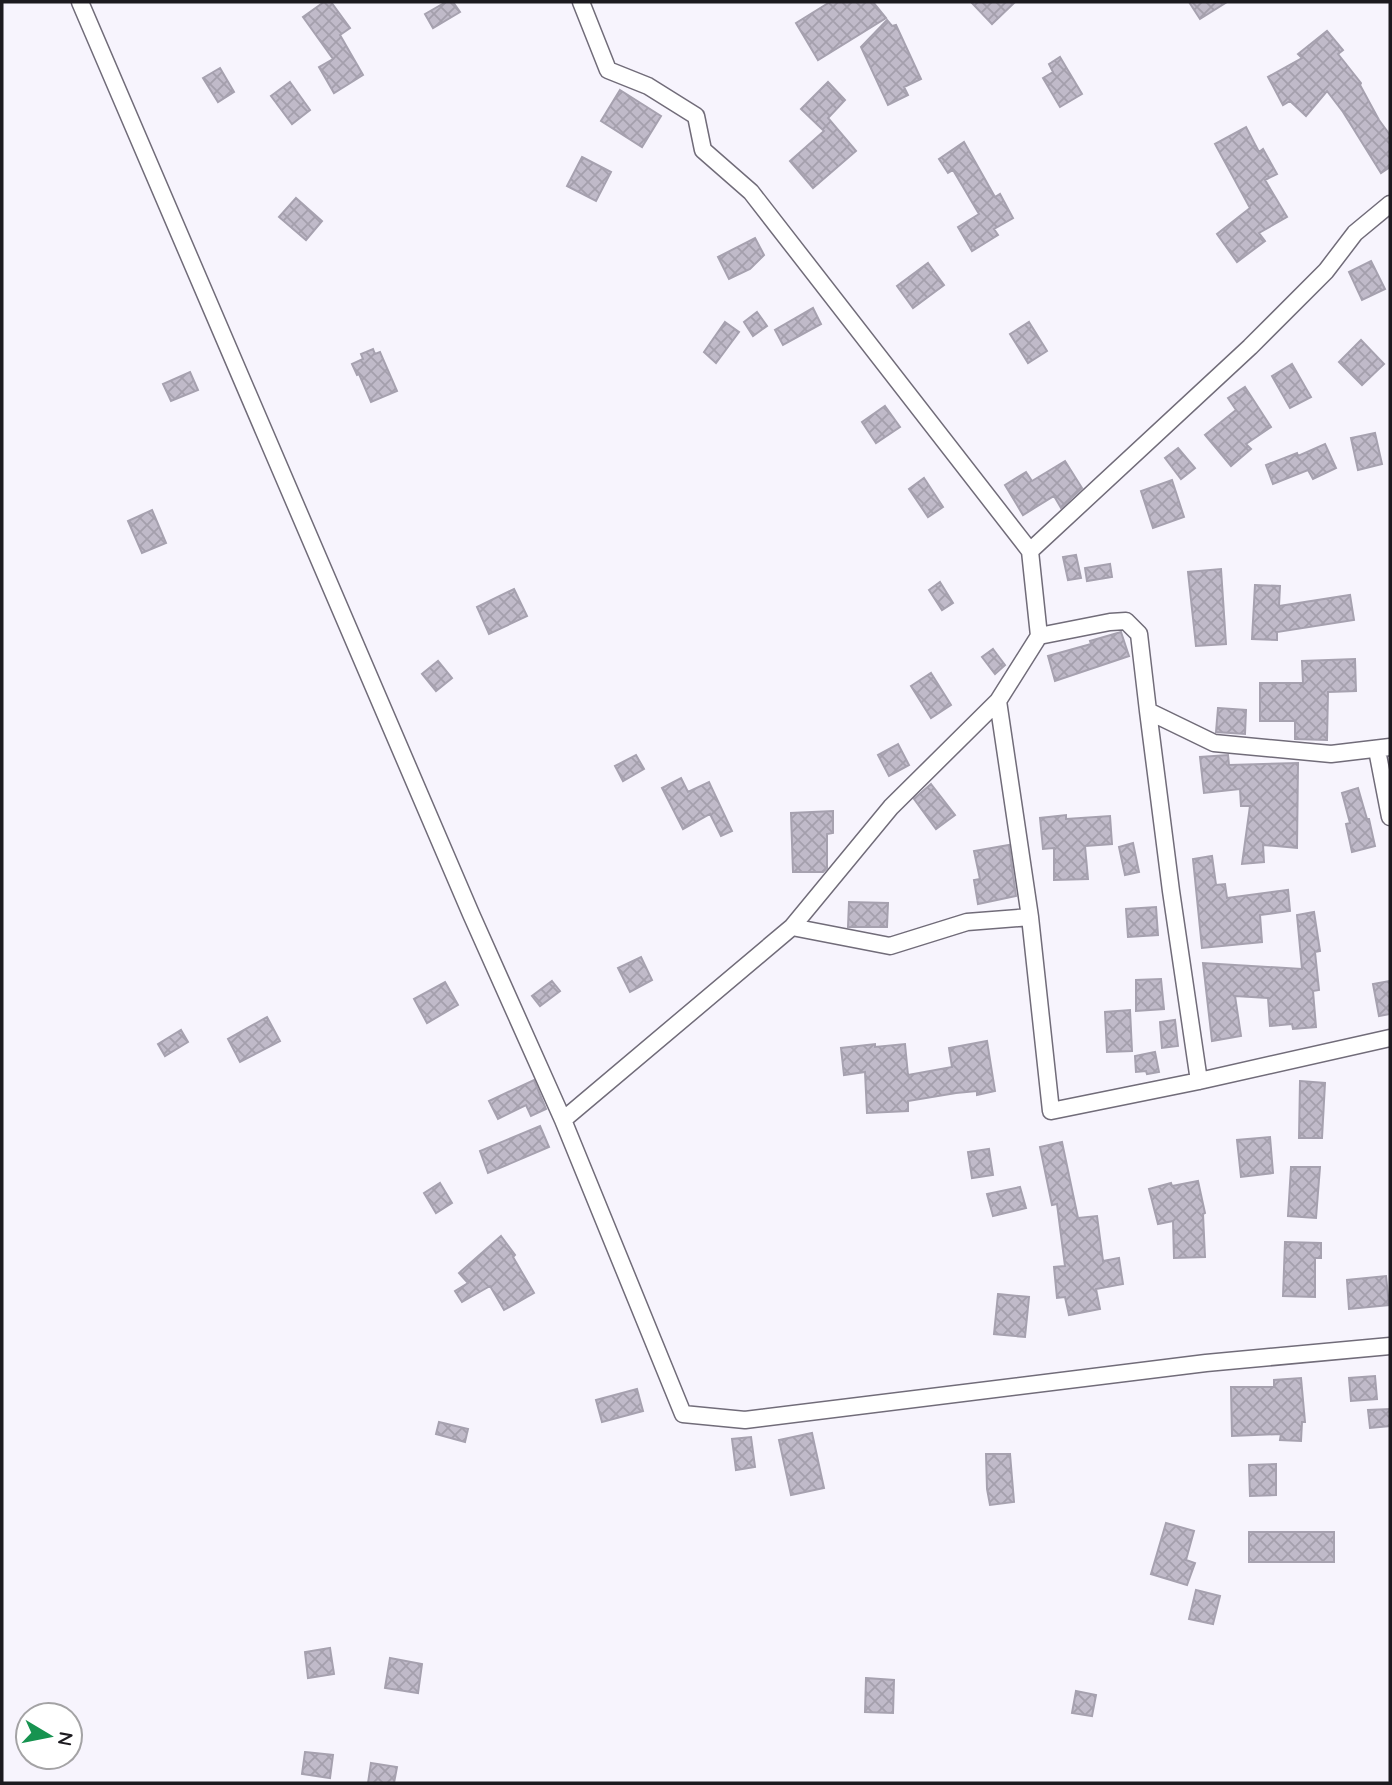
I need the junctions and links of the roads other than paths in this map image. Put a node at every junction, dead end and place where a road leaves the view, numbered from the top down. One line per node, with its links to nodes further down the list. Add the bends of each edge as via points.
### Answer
1 (80, 2): 14 (street)
2 (581, 2): 4 (street, via 608,70 648,86 696,116 703,150 751,192)
3 (1390, 204): 4 (street, via 1355,233 1326,271 1250,347)
4 (1030, 551): 5 (street)
5 (1039, 636): 6 (street); 7 (street, via 1126,621 1139,634)
6 (998, 701): 10 (street); 11 (street, via 891,807)
7 (1148, 711): 8 (street, via 1214,743 1331,754); 13 (street)
8 (1384, 748): 9 (street)
9 (1390, 817)
10 (1030, 917): 11 (street, via 967,922 890,946); 13 (street, via 1051,1111)
11 (792, 927): 14 (street)
12 (1390, 1038): 13 (street)
13 (1199, 1081)
14 (563, 1120): 15 (street, via 683,1414 745,1420 1206,1363)
15 (1390, 1346)

